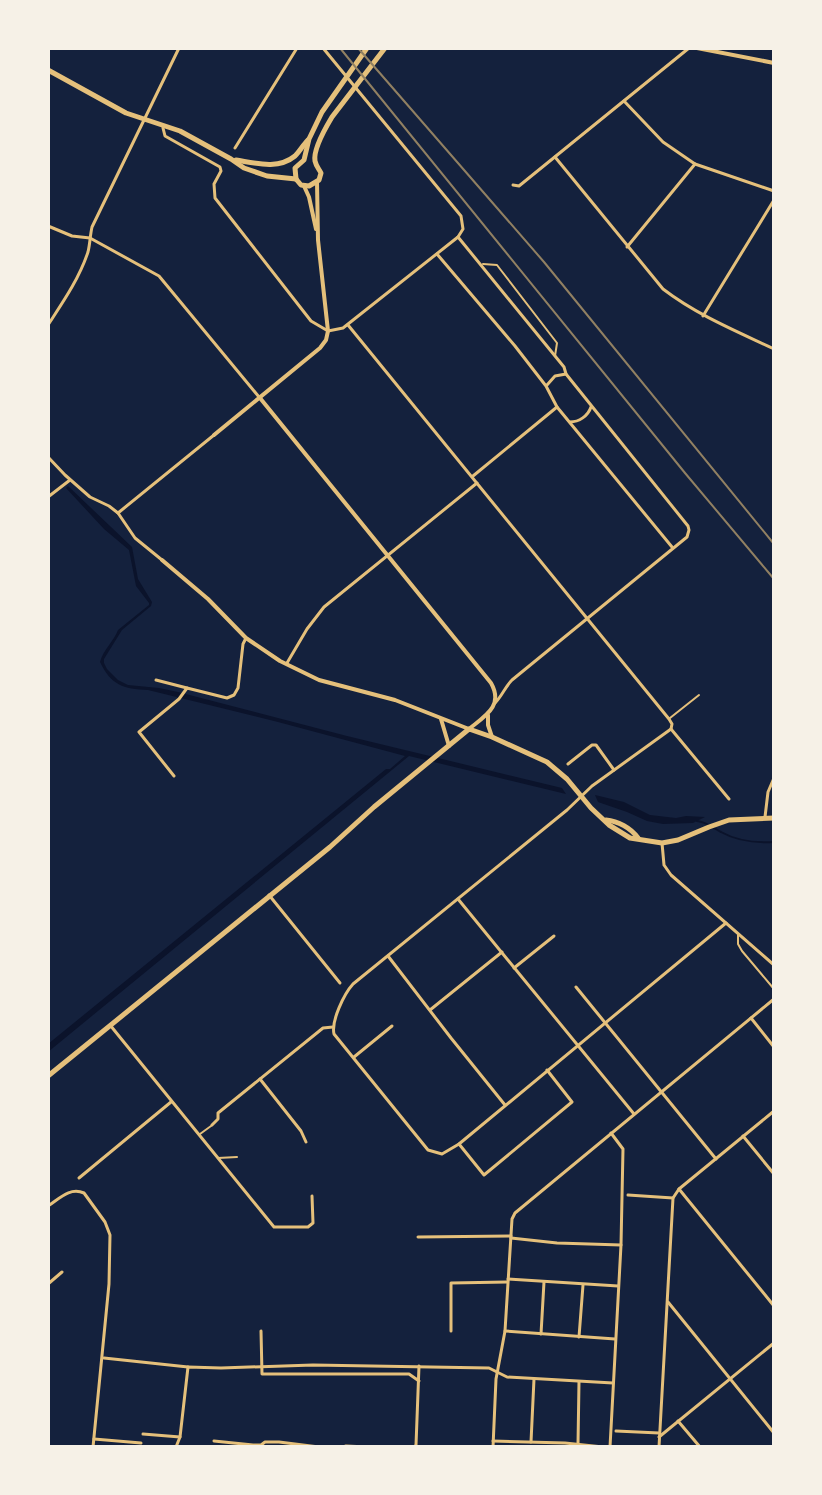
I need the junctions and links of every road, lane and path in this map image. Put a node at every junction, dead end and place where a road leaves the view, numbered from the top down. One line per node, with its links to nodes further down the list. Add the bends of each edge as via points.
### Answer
1 (179, 48): 11 (street)
2 (297, 48): 14 (street)
3 (323, 48): 27 (street, via 461,216)
4 (367, 48): 13 (main road)
5 (385, 48): 18 (main road, via 326,128)
6 (689, 48): 10 (street)
7 (697, 48): 8 (street)
8 (774, 63)
9 (48, 70): 11 (main road)
10 (624, 101): 15 (street); 19 (street, via 663,142)
11 (144, 119): 12 (main road); 28 (street)
12 (162, 125): 16 (main road); 36 (street, via 165,136 220,167 215,198 311,321)
13 (309, 139): 16 (main road, via 283,163); 17 (main road)
14 (235, 148)
15 (555, 157): 22 (street, via 519,186); 30 (street)
16 (231, 159): 20 (main road, via 256,173)
17 (304, 160): 18 (main road); 20 (main road, via 295,168)
18 (315, 163): 21 (main road, via 321,173)
19 (695, 164): 24 (street); 30 (street)
20 (296, 179): 23 (main road)
21 (317, 182): 23 (main road); 29 (street)
22 (513, 185)
23 (304, 186): 29 (street)
24 (774, 191)
25 (774, 200): 33 (street)
26 (48, 226): 28 (street)
27 (458, 237): 31 (street); 32 (street)
28 (90, 238): 34 (street, via 71,290); 41 (street, via 159,276)
29 (318, 240): 36 (street)
30 (627, 247): 33 (street, via 663,289)
31 (437, 254): 35 (street); 40 (street)
32 (481, 265): 38 (street); 38 (lane, via 497,265 555,338)
33 (703, 316): 37 (street)
34 (48, 325)
35 (348, 325): 36 (street); 47 (street)
36 (328, 331): 41 (street, via 323,346)
37 (774, 349)
38 (555, 357): 39 (street)
39 (566, 374): 40 (street); 42 (street)
40 (546, 386): 43 (street)
41 (260, 398): 45 (street); 53 (street)
42 (592, 406): 44 (street, via 580,420); 52 (street, via 688,526 687,537)
43 (557, 407): 44 (street); 47 (street)
44 (570, 422): 52 (street)
45 (214, 435): 51 (street)
46 (48, 457): 48 (street)
47 (472, 477): 49 (street)
48 (70, 480): 50 (street); 51 (street)
49 (477, 483): 53 (street); 55 (street)
50 (48, 497)
51 (118, 513): 54 (street, via 135,538)
52 (673, 548): 55 (street)
53 (387, 556): 57 (street, via 324,607); 61 (street, via 491,683)
54 (162, 560): 56 (street)
55 (587, 619): 61 (street, via 512,680); 64 (street)
56 (246, 638): 57 (street); 59 (street, via 234,695)
57 (286, 665): 63 (street)
58 (156, 680): 59 (street)
59 (187, 688): 71 (street, via 139,732)
60 (699, 695): 64 (lane)
61 (495, 703): 62 (street)
62 (488, 713): 65 (street); 67 (street)
63 (441, 719): 65 (street); 68 (street)
64 (669, 719): 66 (street)
65 (469, 729): 67 (main road); 68 (main road)
66 (671, 729): 70 (street); 74 (street)
67 (492, 737): 73 (main road, via 547,762)
68 (449, 746): 78 (main road)
69 (568, 764): 70 (street, via 596,745)
70 (614, 770): 73 (street)
71 (174, 776)
72 (774, 778): 75 (street)
73 (581, 796): 77 (main road, via 630,838); 79 (street)
74 (729, 799)
75 (765, 817): 76 (main road); 77 (main road, via 729,820)
76 (774, 818)
77 (662, 843): 80 (street, via 666,869)
78 (269, 895): 87 (street); 94 (main road)
79 (458, 899): 83 (street); 84 (street)
80 (726, 923): 81 (street); 93 (street)
81 (739, 934): 85 (street); 89 (lane, via 742,951)
82 (554, 936): 86 (street)
83 (502, 952): 86 (street); 91 (street)
84 (388, 956): 91 (street); 96 (street, via 346,991)
85 (774, 965)
86 (514, 968): 97 (street)
87 (340, 983)
88 (576, 987): 93 (street)
89 (774, 989)
90 (774, 999): 92 (street)
91 (430, 1011): 105 (street)
92 (751, 1018): 98 (street); 103 (street)
93 (604, 1022): 97 (street); 103 (street)
94 (110, 1025): 101 (main road); 104 (street)
95 (392, 1026): 99 (street)
96 (333, 1027): 99 (street); 102 (street, via 323,1028)
97 (577, 1045): 100 (street); 107 (street)
98 (774, 1047)
99 (354, 1057): 113 (street, via 428,1150 442,1154)
100 (547, 1070): 105 (street); 113 (street, via 572,1102 529,1139 484,1175)
101 (48, 1076)
102 (260, 1079): 108 (street, via 218,1113); 112 (street)
103 (661, 1092): 107 (street); 116 (street)
104 (171, 1102): 110 (street); 118 (street)
105 (505, 1105): 113 (street)
106 (774, 1111): 111 (street)
107 (634, 1114): 109 (street)
108 (212, 1125): 110 (lane)
109 (611, 1133): 125 (street, via 517,1210); 126 (street, via 623,1149)
110 (198, 1135): 115 (street)
111 (743, 1136): 116 (street); 117 (street)
112 (306, 1142)
113 (459, 1144)
114 (237, 1157): 115 (lane)
115 (217, 1159): 121 (street, via 274,1227 311,1225)
116 (716, 1159): 119 (street)
117 (774, 1174)
118 (79, 1178)
119 (679, 1189): 122 (street); 134 (street)
120 (628, 1195): 122 (street)
121 (312, 1196)
122 (673, 1198): 133 (street)
123 (48, 1206): 142 (street, via 70,1191 80,1191 110,1235)
124 (418, 1237): 125 (street)
125 (511, 1237): 126 (street); 128 (street)
126 (621, 1245): 132 (street)
127 (62, 1272): 130 (street)
128 (508, 1280): 129 (street); 136 (street, via 451,1283); 137 (street)
129 (544, 1282): 131 (street); 138 (street)
130 (48, 1284)
131 (583, 1285): 132 (street); 139 (street)
132 (618, 1286): 140 (street)
133 (667, 1300): 148 (street); 156 (street)
134 (774, 1306)
135 (261, 1331): 143 (street)
136 (451, 1331)
137 (505, 1331): 138 (street); 146 (street)
138 (541, 1334): 139 (street)
139 (579, 1337): 140 (street)
140 (615, 1339): 151 (street)
141 (774, 1343): 148 (street)
142 (103, 1358): 145 (street); 158 (street)
143 (262, 1366): 144 (street); 145 (street); 149 (street, via 262,1374 409,1374)
144 (419, 1366): 146 (street, via 489,1368); 149 (street)
145 (188, 1367): 157 (street)
146 (499, 1373): 147 (street); 160 (street)
147 (534, 1379): 150 (street); 161 (street)
148 (731, 1379): 152 (street); 154 (street)
149 (419, 1381): 171 (street)
150 (579, 1382): 151 (street); 163 (street)
151 (613, 1383): 174 (street)
152 (678, 1421): 156 (street); 176 (street)
153 (616, 1431): 156 (street)
154 (774, 1433)
155 (143, 1434): 157 (street)
156 (659, 1435): 175 (street)
157 (180, 1437): 167 (street)
158 (94, 1439): 162 (street); 166 (street)
159 (214, 1441): 165 (street)
160 (493, 1441): 161 (street); 172 (street)
161 (531, 1442): 163 (street)
162 (141, 1443)
163 (578, 1444): 173 (street)
164 (277, 1445): 165 (street); 168 (street)
165 (261, 1446)
166 (93, 1447)
167 (176, 1447)
168 (319, 1447)
169 (345, 1447): 170 (street)
170 (367, 1447)
171 (414, 1447)
172 (493, 1447)
173 (603, 1447)
174 (610, 1447)
175 (659, 1447)
176 (700, 1447)

